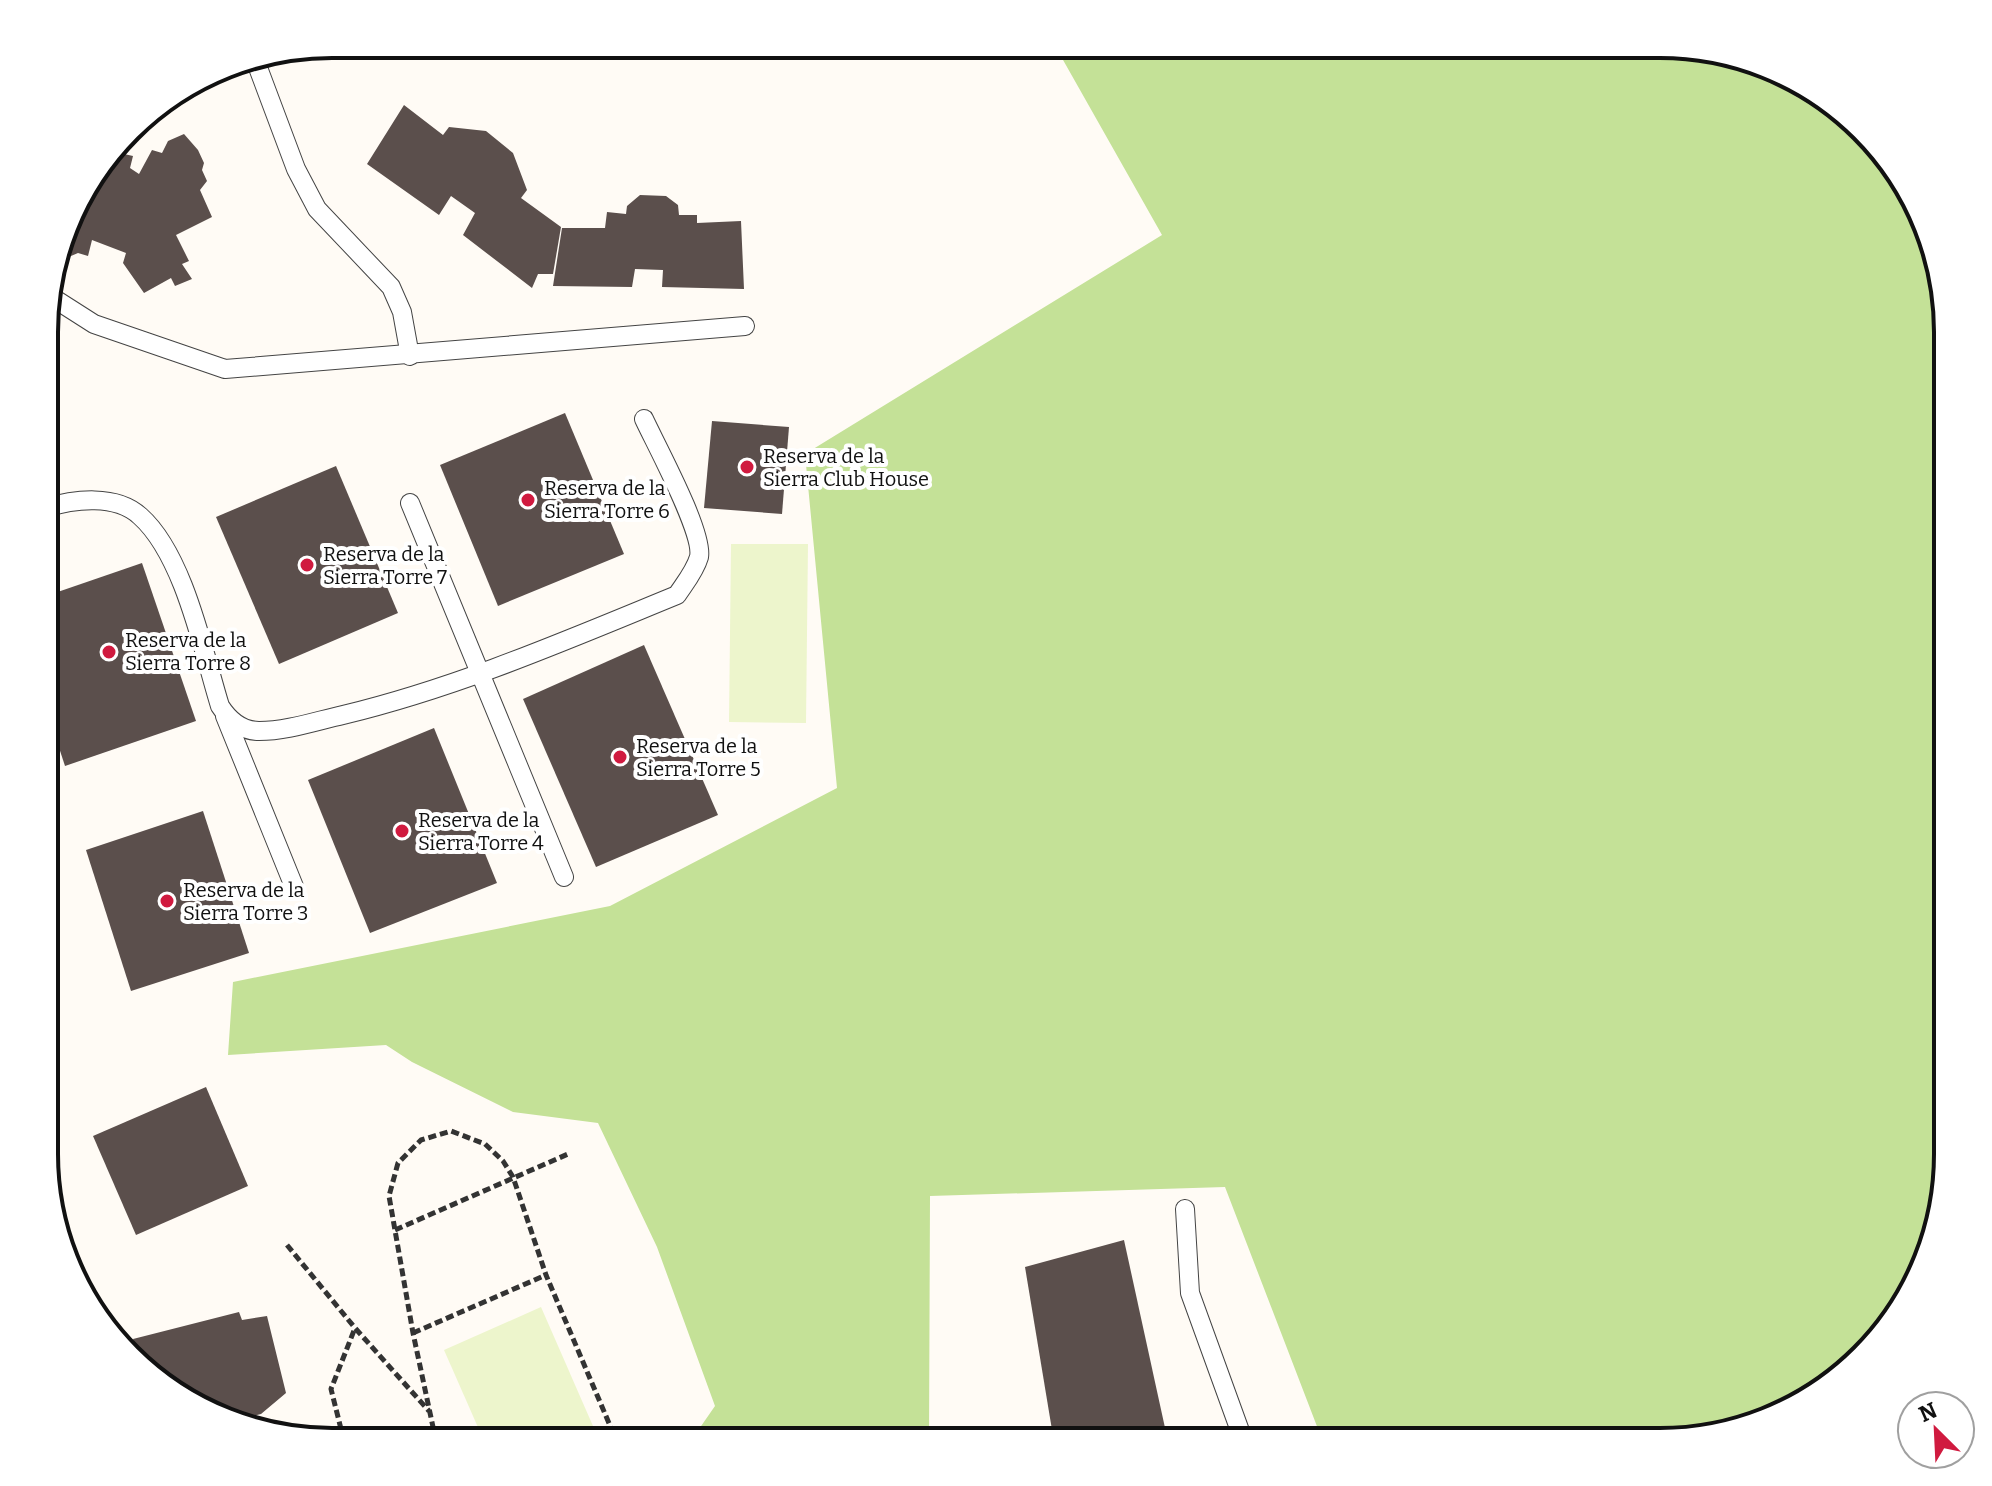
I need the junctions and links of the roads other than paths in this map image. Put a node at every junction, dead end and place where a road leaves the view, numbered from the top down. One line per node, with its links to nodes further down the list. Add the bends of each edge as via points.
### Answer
1 (258, 69): 4 (lane, via 317,209 391,287)
2 (60, 302): 4 (lane, via 94,324 225,369)
3 (745, 326): 4 (lane)
4 (410, 356)
5 (644, 419): 8 (lane, via 695,531 700,555 693,573 677,595)
6 (410, 503): 8 (lane)
7 (58, 504): 9 (lane, via 115,504 139,514 164,545 193,613)
8 (480, 675): 9 (lane, via 405,700 285,729 250,730 232,721); 10 (lane)
9 (220, 706): 11 (lane)
10 (564, 877)
11 (295, 889)
12 (1185, 1209): 13 (lane, via 1190,1293)
13 (1239, 1428)

